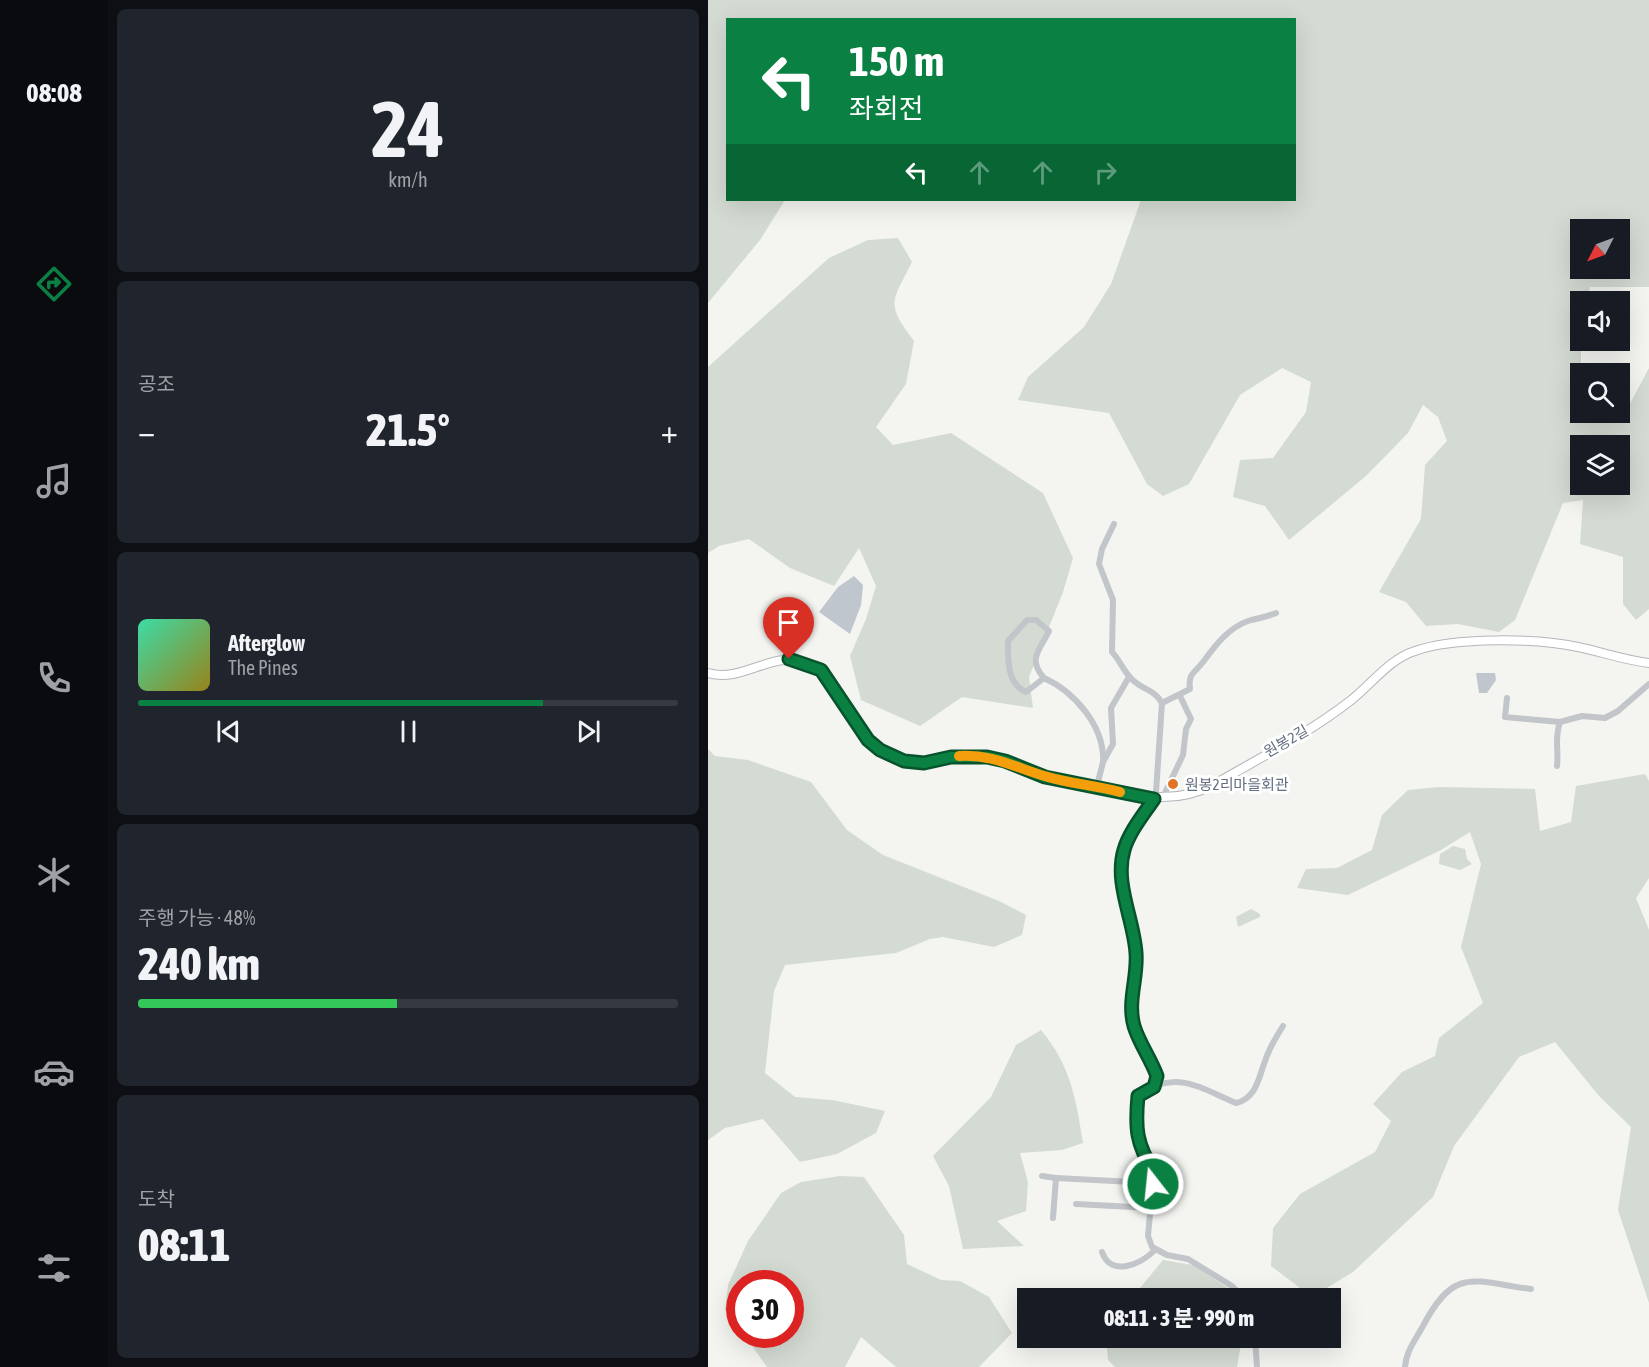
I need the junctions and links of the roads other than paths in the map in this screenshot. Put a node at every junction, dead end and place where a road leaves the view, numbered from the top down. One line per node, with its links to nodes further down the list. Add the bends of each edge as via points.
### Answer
1 (1114, 524): 5 (street, via 1099,564 1113,600 1112,652)
2 (1276, 613): 8 (street, via 1248,621 1228,633 1192,671 1190,690)
3 (1649, 663): 15 (main road, 원봉2길, via 1618,659 1580,647 1519,642 1453,642 1414,651 1385,669 1350,702 1231,774 1197,793)
4 (708, 673): 14 (main road, 원봉2길, via 741,673 781,659 805,662 821,670 868,740 893,757 914,764 951,757 987,757 1045,777)
5 (1129, 677): 10 (street, via 1156,692); 12 (street, via 1110,708 1113,744)
6 (1044, 678): 6 (street, via 1026,692 1018,689 1011,676 1008,641 1027,620 1036,620 1049,631 1035,653 1036,665); 12 (street, via 1058,684 1089,717 1101,738)
7 (1649, 684): 11 (street, via 1611,716 1582,716)
8 (1180, 696): 10 (street); 15 (street, via 1191,719 1183,755)
9 (1507, 698): 11 (street, via 1505,717)
10 (1162, 703): 16 (street)
11 (1560, 722): 13 (street, via 1555,746 1559,753)
12 (1103, 762): 14 (street)
13 (1557, 766)
14 (1097, 786): 16 (main road, 원봉2길)
15 (1163, 797): 16 (main road, 원봉2길)
16 (1154, 799): 18 (street, via 1128,839 1120,874 1136,953 1132,1017 1157,1076)
17 (1283, 1026): 18 (street, via 1265,1061 1260,1081 1242,1102 1172,1080)
18 (1154, 1087): 21 (street, via 1138,1096 1137,1107 1137,1140 1154,1171)
19 (1042, 1176): 20 (street)
20 (1056, 1178): 21 (street); 24 (street)
21 (1152, 1183): 23 (street)
22 (1076, 1204): 23 (street)
23 (1150, 1208): 25 (street, via 1148,1236)
24 (1053, 1218)
25 (1155, 1250): 26 (street, via 1141,1263 1121,1267 1108,1262); 27 (street, via 1188,1259)
26 (1102, 1252)
27 (1234, 1288)
28 (1531, 1289): 31 (street, via 1478,1280 1450,1289 1435,1302 1406,1355)
29 (1256, 1348): 30 (street)
30 (1257, 1367)
31 (1405, 1367)

